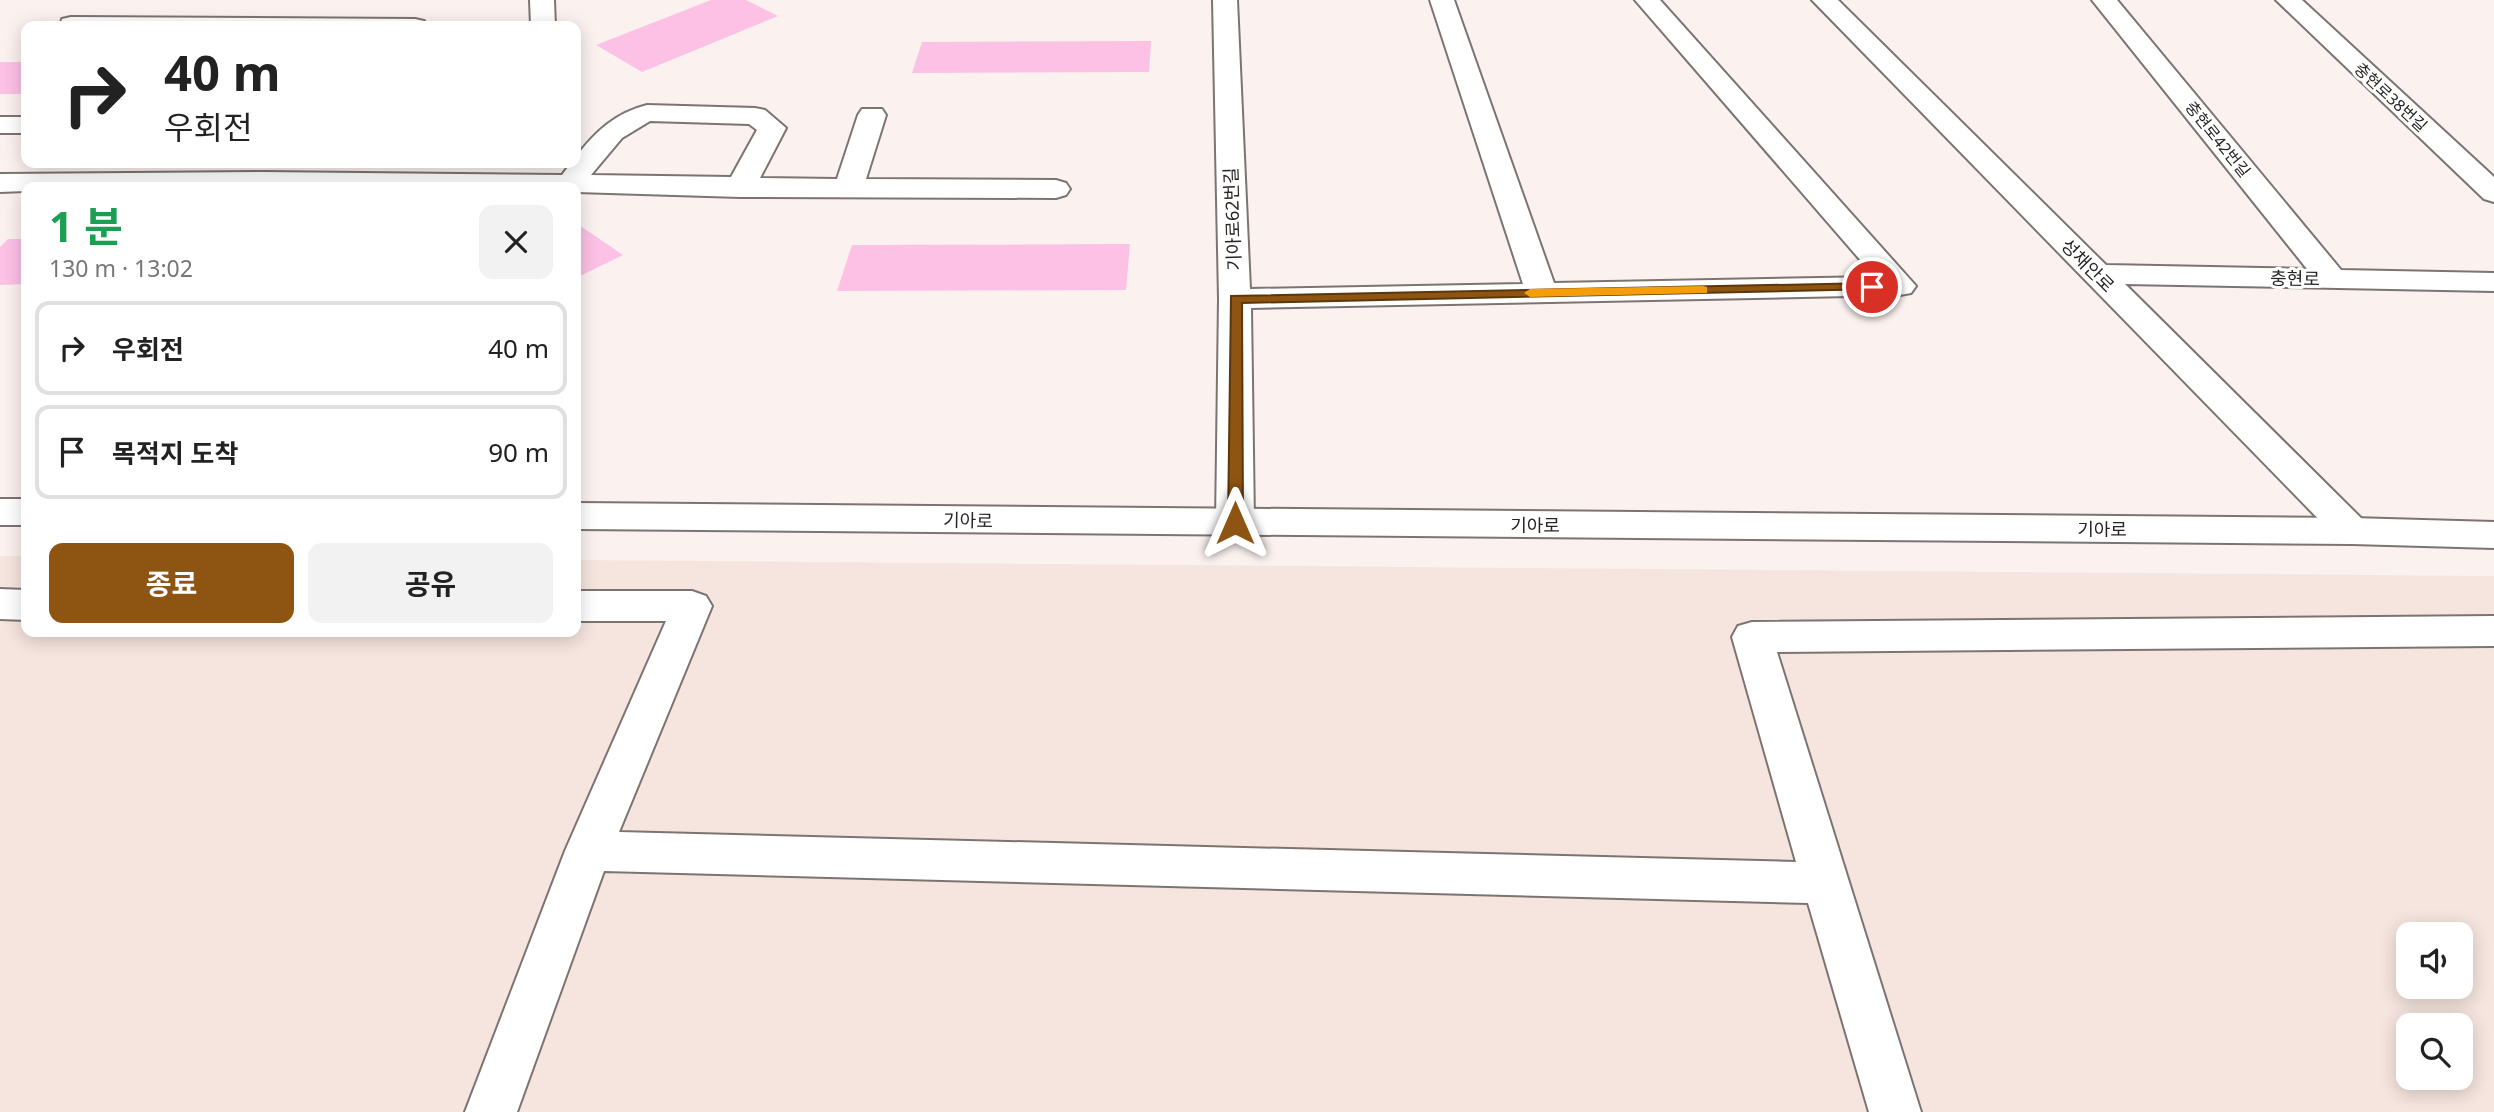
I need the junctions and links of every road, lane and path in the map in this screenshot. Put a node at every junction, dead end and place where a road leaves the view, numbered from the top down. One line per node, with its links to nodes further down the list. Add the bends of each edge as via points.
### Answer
1 (542, 0): 8 (street)
2 (1225, 0): 26 (street, 기아로62번길)
3 (1442, 0): 25 (street)
4 (1647, 0): 25 (street, via 1900,286)
5 (1824, 0): 22 (street, 성채안로)
6 (2104, 0): 23 (street, 충현로42번길)
7 (2288, 0): 21 (street, 충현로38번길)
8 (543, 21)
9 (872, 114): 19 (street)
10 (0, 125): 11 (street)
11 (21, 125)
12 (345, 172): 13 (street); 14 (street)
13 (18, 176)
14 (434, 177): 15 (street)
15 (548, 182)
16 (572, 182): 18 (street, via 617,125 632,117 647,113 755,116 772,128)
17 (581, 183): 18 (street)
18 (740, 188): 19 (street)
19 (848, 189): 20 (street)
20 (1056, 189)
21 (2494, 193)
22 (2096, 274): 23 (street, 충현로); 31 (street, 성채안로)
23 (2332, 279): 24 (street, 충현로)
24 (2494, 282)
25 (1542, 293): 26 (street)
26 (1235, 299): 30 (street, 기아로62번길)
27 (0, 512): 28 (street)
28 (21, 512)
29 (581, 516): 30 (street, 기아로)
30 (1235, 523): 31 (street, 기아로)
31 (2352, 531): 32 (street, 기아로)
32 (2494, 535)
33 (0, 604): 34 (street)
34 (21, 604)
35 (581, 606): 37 (street, via 692,606)
36 (2494, 631): 38 (street, via 1752,637)
37 (588, 850): 38 (street); 39 (street)
38 (1828, 883): 40 (street)
39 (491, 1112)
40 (1895, 1112)

